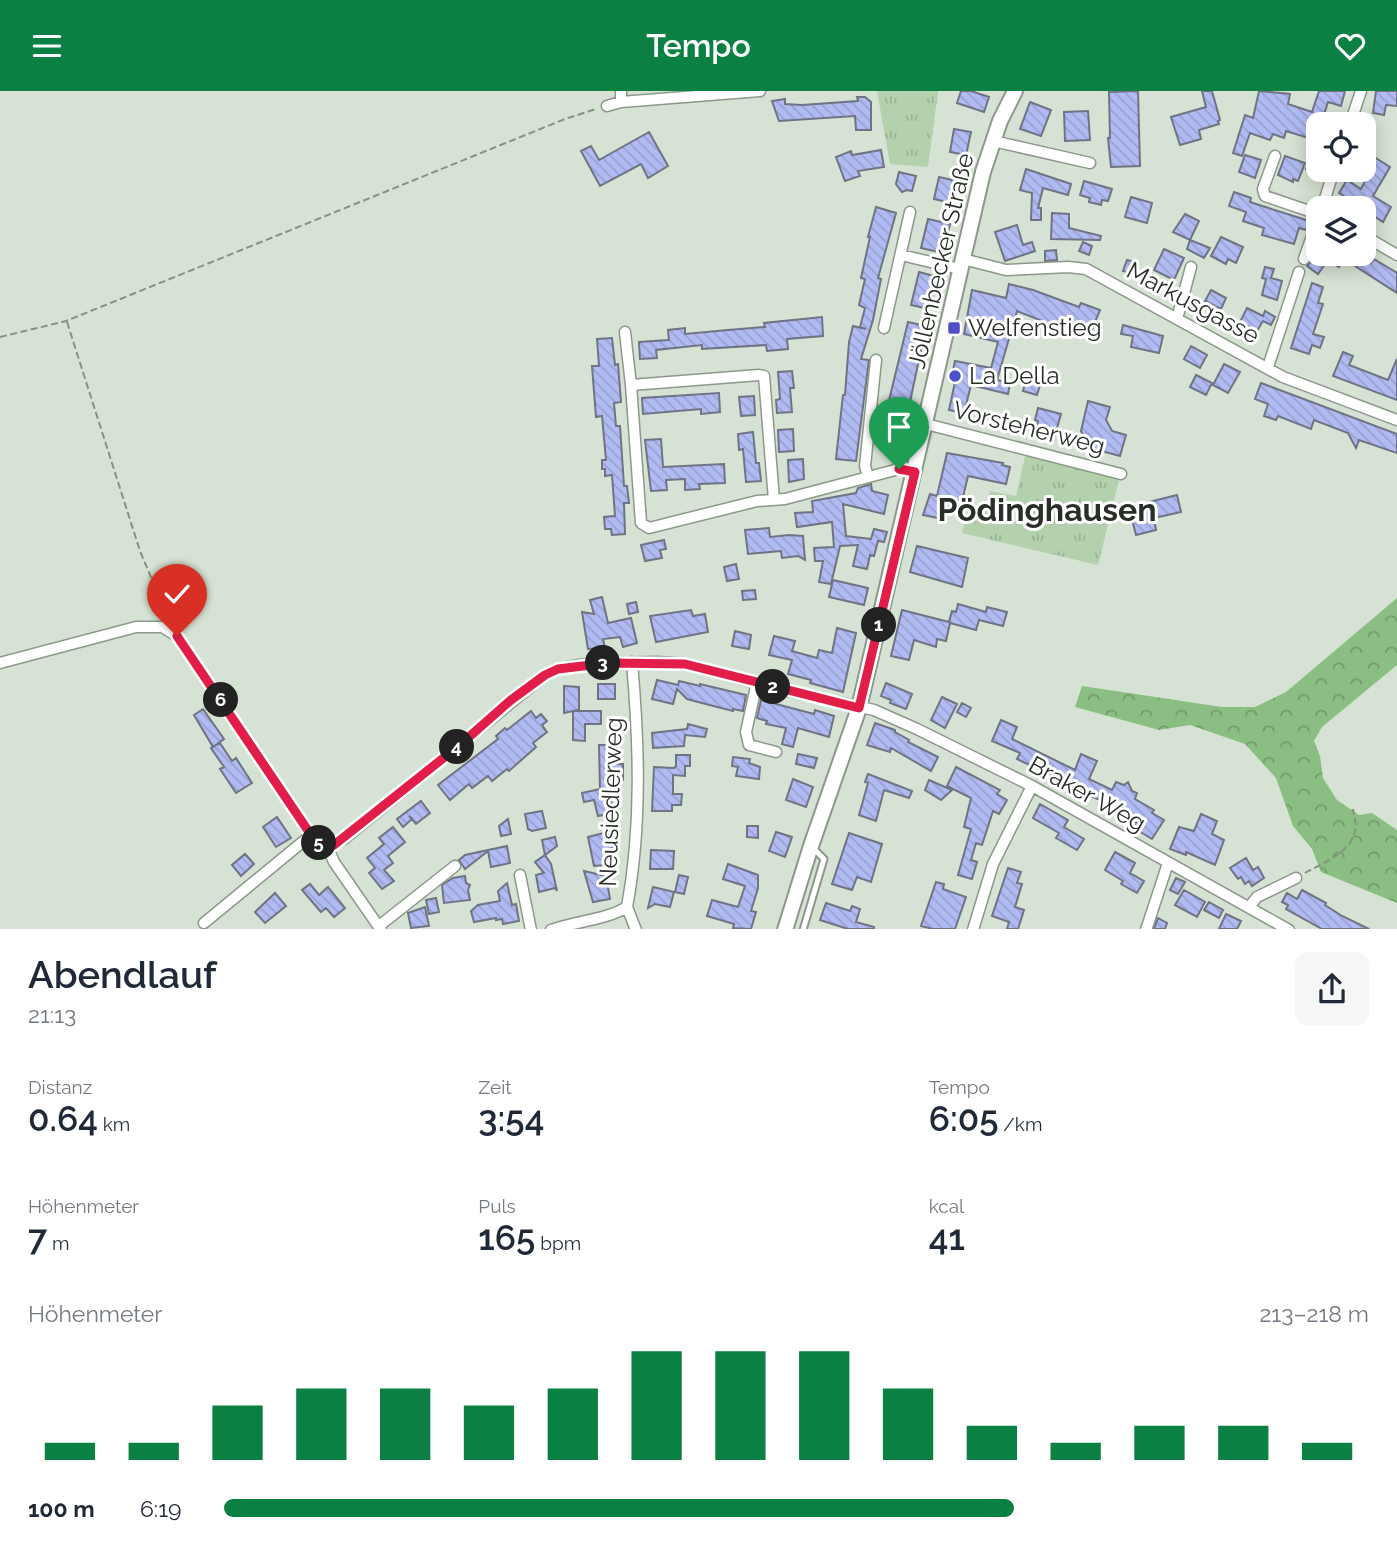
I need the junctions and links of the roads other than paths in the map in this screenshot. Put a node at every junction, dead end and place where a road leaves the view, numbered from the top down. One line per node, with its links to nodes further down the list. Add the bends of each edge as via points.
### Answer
1 (760, 91): 4 (street)
2 (1015, 91): 7 (main road, Jöllenbecker Straße)
3 (1361, 91): 6 (street)
4 (621, 96): 5 (street)
5 (607, 106)
6 (1354, 112)
7 (993, 141): 9 (street); 17 (main road, Jöllenbecker Straße)
8 (1275, 156): 11 (street, via 1263,189 1265,196)
9 (1090, 163)
10 (910, 212): 14 (street)
11 (1306, 212)
12 (1376, 243): 15 (street)
13 (1306, 253): 16 (street)
14 (901, 255): 17 (street); 21 (street)
15 (1397, 255)
16 (1304, 259)
17 (961, 264): 20 (street, Markusgasse, via 1006,270 1086,269); 27 (main road, Jöllenbecker Straße)
18 (1191, 267): 20 (street)
19 (1299, 272): 24 (street)
20 (1177, 319): 24 (street, Markusgasse)
21 (884, 328)
22 (625, 332): 25 (street)
23 (876, 360): 30 (street, via 865,466)
24 (1269, 367): 26 (street, Markusgasse, via 1283,377)
25 (631, 385): 31 (street, via 764,376); 31 (street, via 640,523 649,529)
26 (1397, 420)
27 (926, 424): 28 (main road, Jöllenbecker Straße); 29 (street, Vorsteherweg)
28 (915, 472): 30 (street, via 899,469); 35 (main road, Jöllenbecker Straße)
29 (1121, 474)
30 (868, 477): 31 (street)
31 (774, 500)
32 (632, 662): 34 (street, Braker Weg, via 685,664); 39 (street, Braker Weg, via 579,665 545,675 344,839); 45 (street, Neusiedlerweg, via 638,755)
33 (0, 663): 38 (street, via 136,627 162,627 177,636)
34 (757, 682): 35 (street, Braker Weg); 36 (street, via 746,732 749,745)
35 (859, 708): 37 (street, Braker Weg, via 918,729); 40 (main road, Jöllenbecker Straße)
36 (776, 752)
37 (1032, 786): 41 (street, Braker Weg); 54 (street, via 996,856)
38 (311, 835): 39 (street); 47 (street)
39 (327, 846): 48 (street)
40 (811, 846): 52 (main road, Jöllenbecker Straße); 53 (lane, via 824,859)
41 (1168, 863): 46 (street, Braker Weg); 55 (street)
42 (455, 866): 48 (street)
43 (520, 875): 49 (street)
44 (1296, 878): 46 (street, via 1257,897)
45 (627, 907): 50 (street, Neusiedlerweg); 51 (street)
46 (1249, 907): 56 (street, Braker Weg)
47 (204, 923)
48 (380, 928)
49 (531, 929)
50 (551, 929)
51 (636, 929)
52 (785, 929)
53 (803, 929)
54 (973, 929)
55 (1146, 929)
56 (1289, 929)

